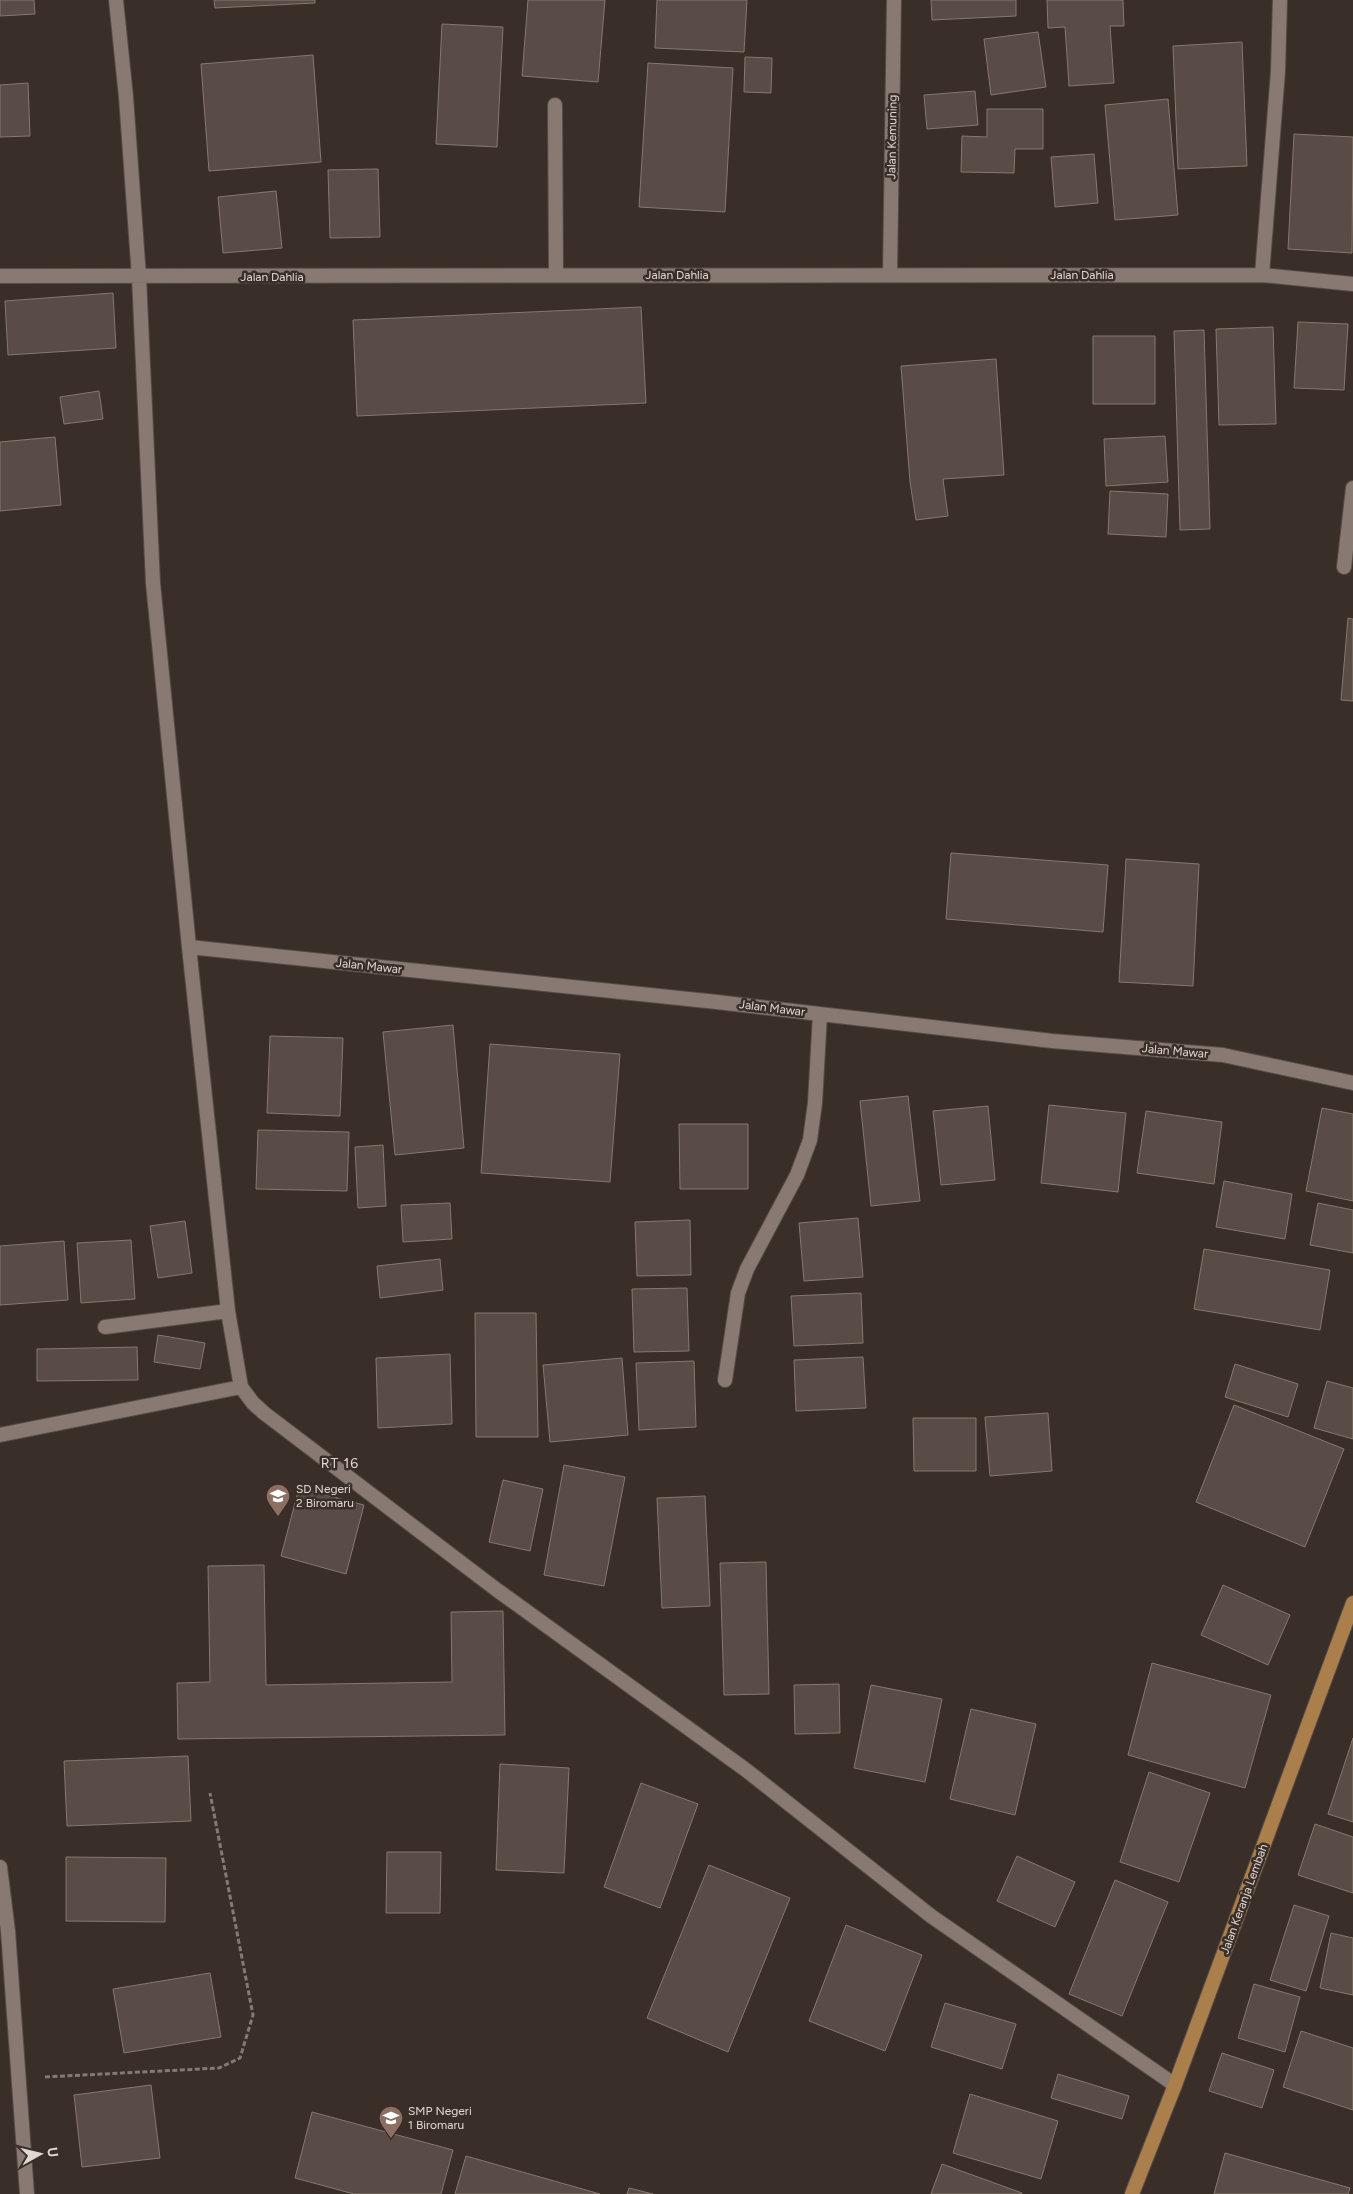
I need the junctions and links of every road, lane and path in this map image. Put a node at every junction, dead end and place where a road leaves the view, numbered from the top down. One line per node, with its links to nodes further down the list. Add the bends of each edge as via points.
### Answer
1 (116, 0): 9 (street)
2 (894, 0): 5 (street, Jalan Kemuning)
3 (1280, 0): 7 (street, via 1278,71)
4 (555, 105): 6 (street)
5 (890, 274): 6 (street, Jalan Dahlia); 7 (street, Jalan Dahlia)
6 (556, 275): 9 (street, Jalan Dahlia)
7 (1262, 275): 10 (street, Jalan Dahlia)
8 (0, 276): 9 (street, Jalan Dahlia)
9 (139, 277): 13 (street, via 153,583)
10 (1353, 284)
11 (1353, 488): 12 (street)
12 (1344, 567)
13 (189, 947): 14 (street, Jalan Mawar); 16 (street)
14 (820, 1014): 15 (street, Jalan Mawar, via 1223,1055); 18 (street, via 810,1140 798,1175 738,1293)
15 (1353, 1083)
16 (228, 1311): 17 (street); 19 (street)
17 (105, 1327)
18 (725, 1380)
19 (241, 1387): 20 (street); 25 (street, via 264,1413 497,1590 746,1770 931,1916)
20 (0, 1435)
21 (1353, 1604): 25 (main road, Jalan Keranja Lembah)
22 (210, 1792): 24 (path, via 253,2015 240,2058 219,2068)
23 (0, 1867): 24 (street)
24 (19, 2078): 26 (street)
25 (1175, 2085): 27 (main road, Jalan Keranja Lembah)
26 (27, 2194)
27 (1132, 2194)

